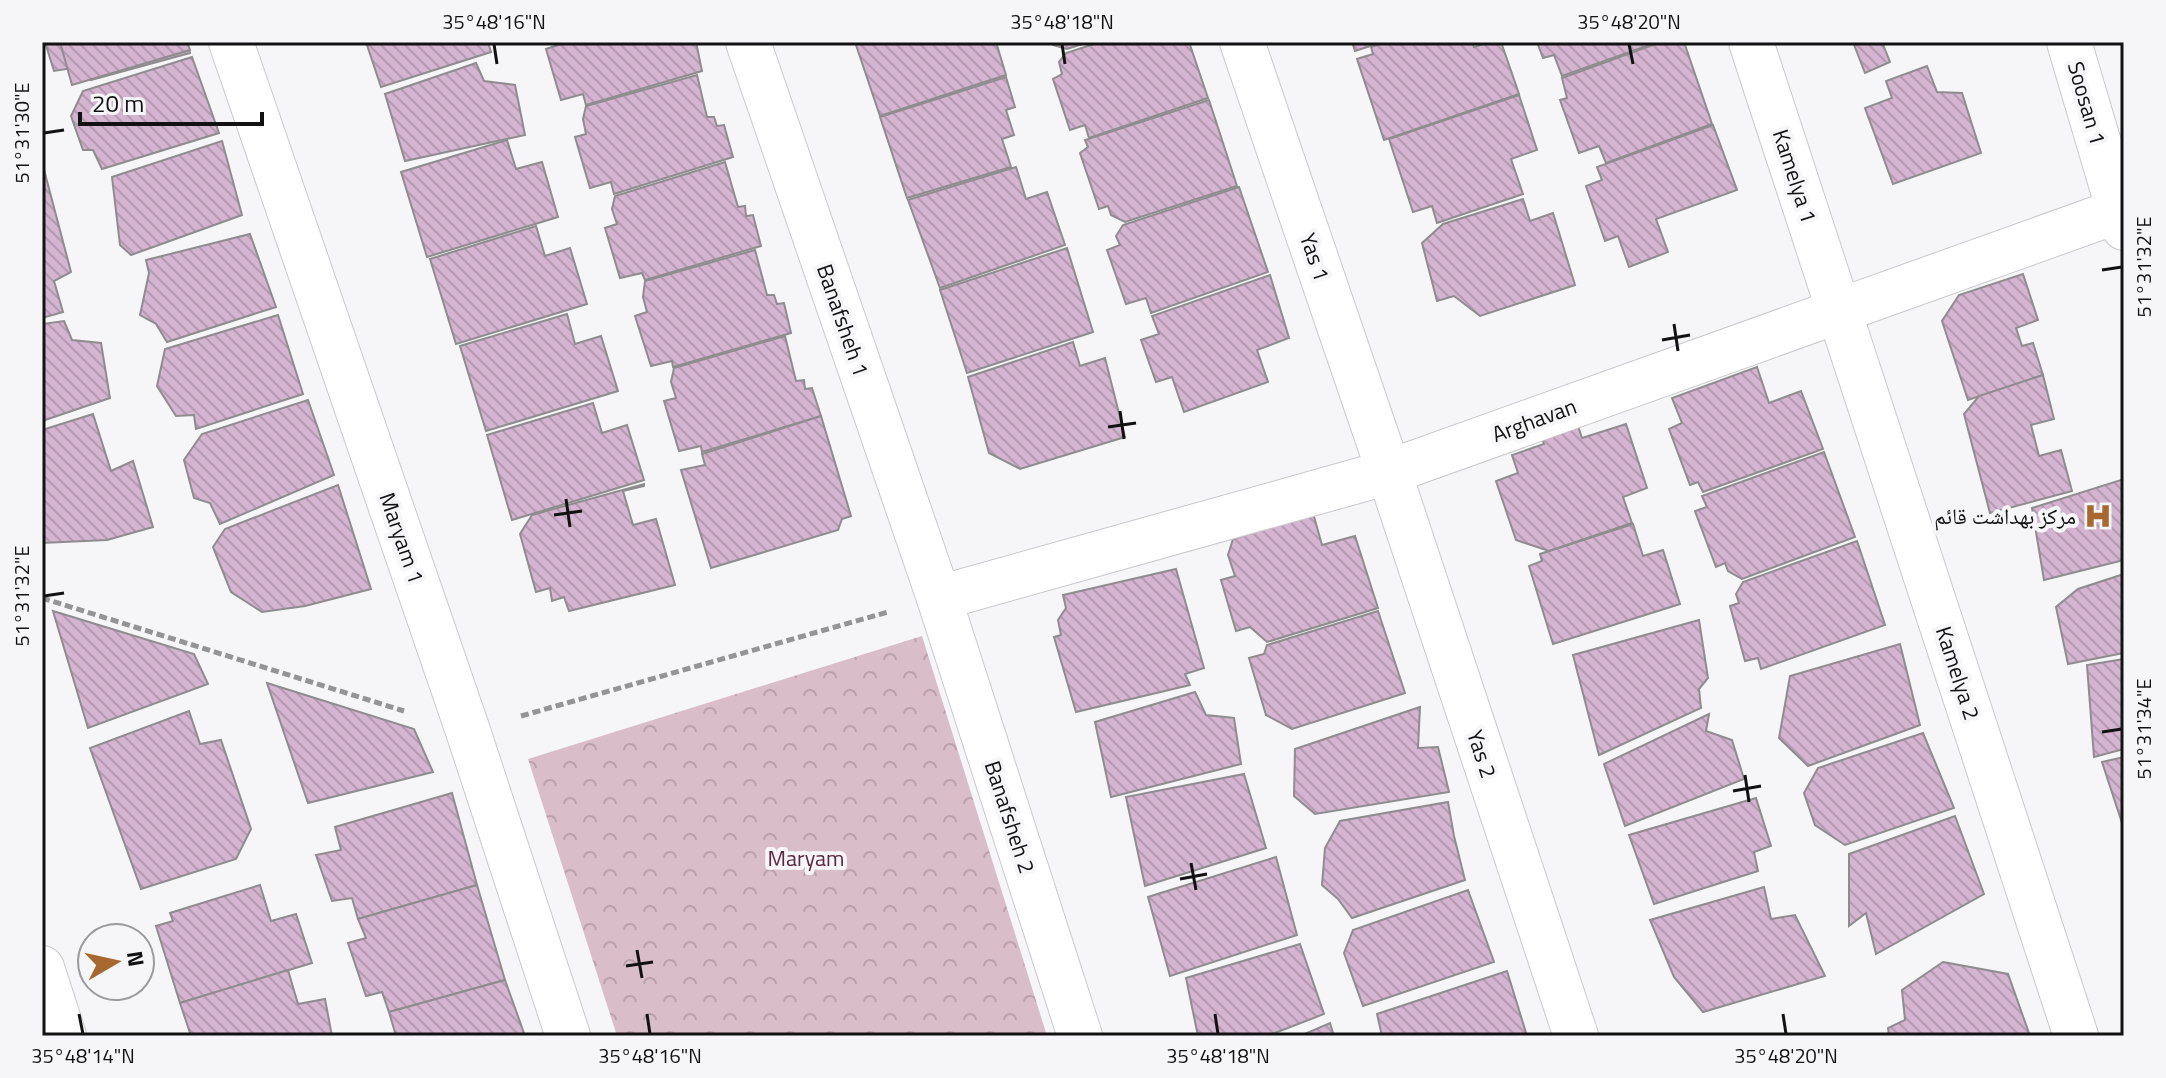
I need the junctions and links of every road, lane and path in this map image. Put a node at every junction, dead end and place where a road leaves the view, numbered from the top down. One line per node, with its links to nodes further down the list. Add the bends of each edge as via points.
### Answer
1 (231, 42): 11 (street, Maryam 1)
2 (748, 42): 10 (street, Banafsheh 1)
3 (1242, 42): 8 (street, Yas 1)
4 (1751, 42): 7 (street, Kamelya 1)
5 (2069, 42): 6 (street, Soosan 1)
6 (2121, 220): 7 (street, Arghavan)
7 (1840, 311): 8 (street, Arghavan); 17 (street, Kamelya 2)
8 (1389, 472): 10 (street, Arghavan); 16 (street, Yas 2)
9 (42, 598): 11 (path)
10 (939, 598): 11 (path); 15 (street, Banafsheh 2)
11 (468, 731): 14 (street, Maryam 1)
12 (42, 968): 13 (street)
13 (64, 1036)
14 (568, 1036)
15 (1080, 1036)
16 (1576, 1036)
17 (2076, 1036)

